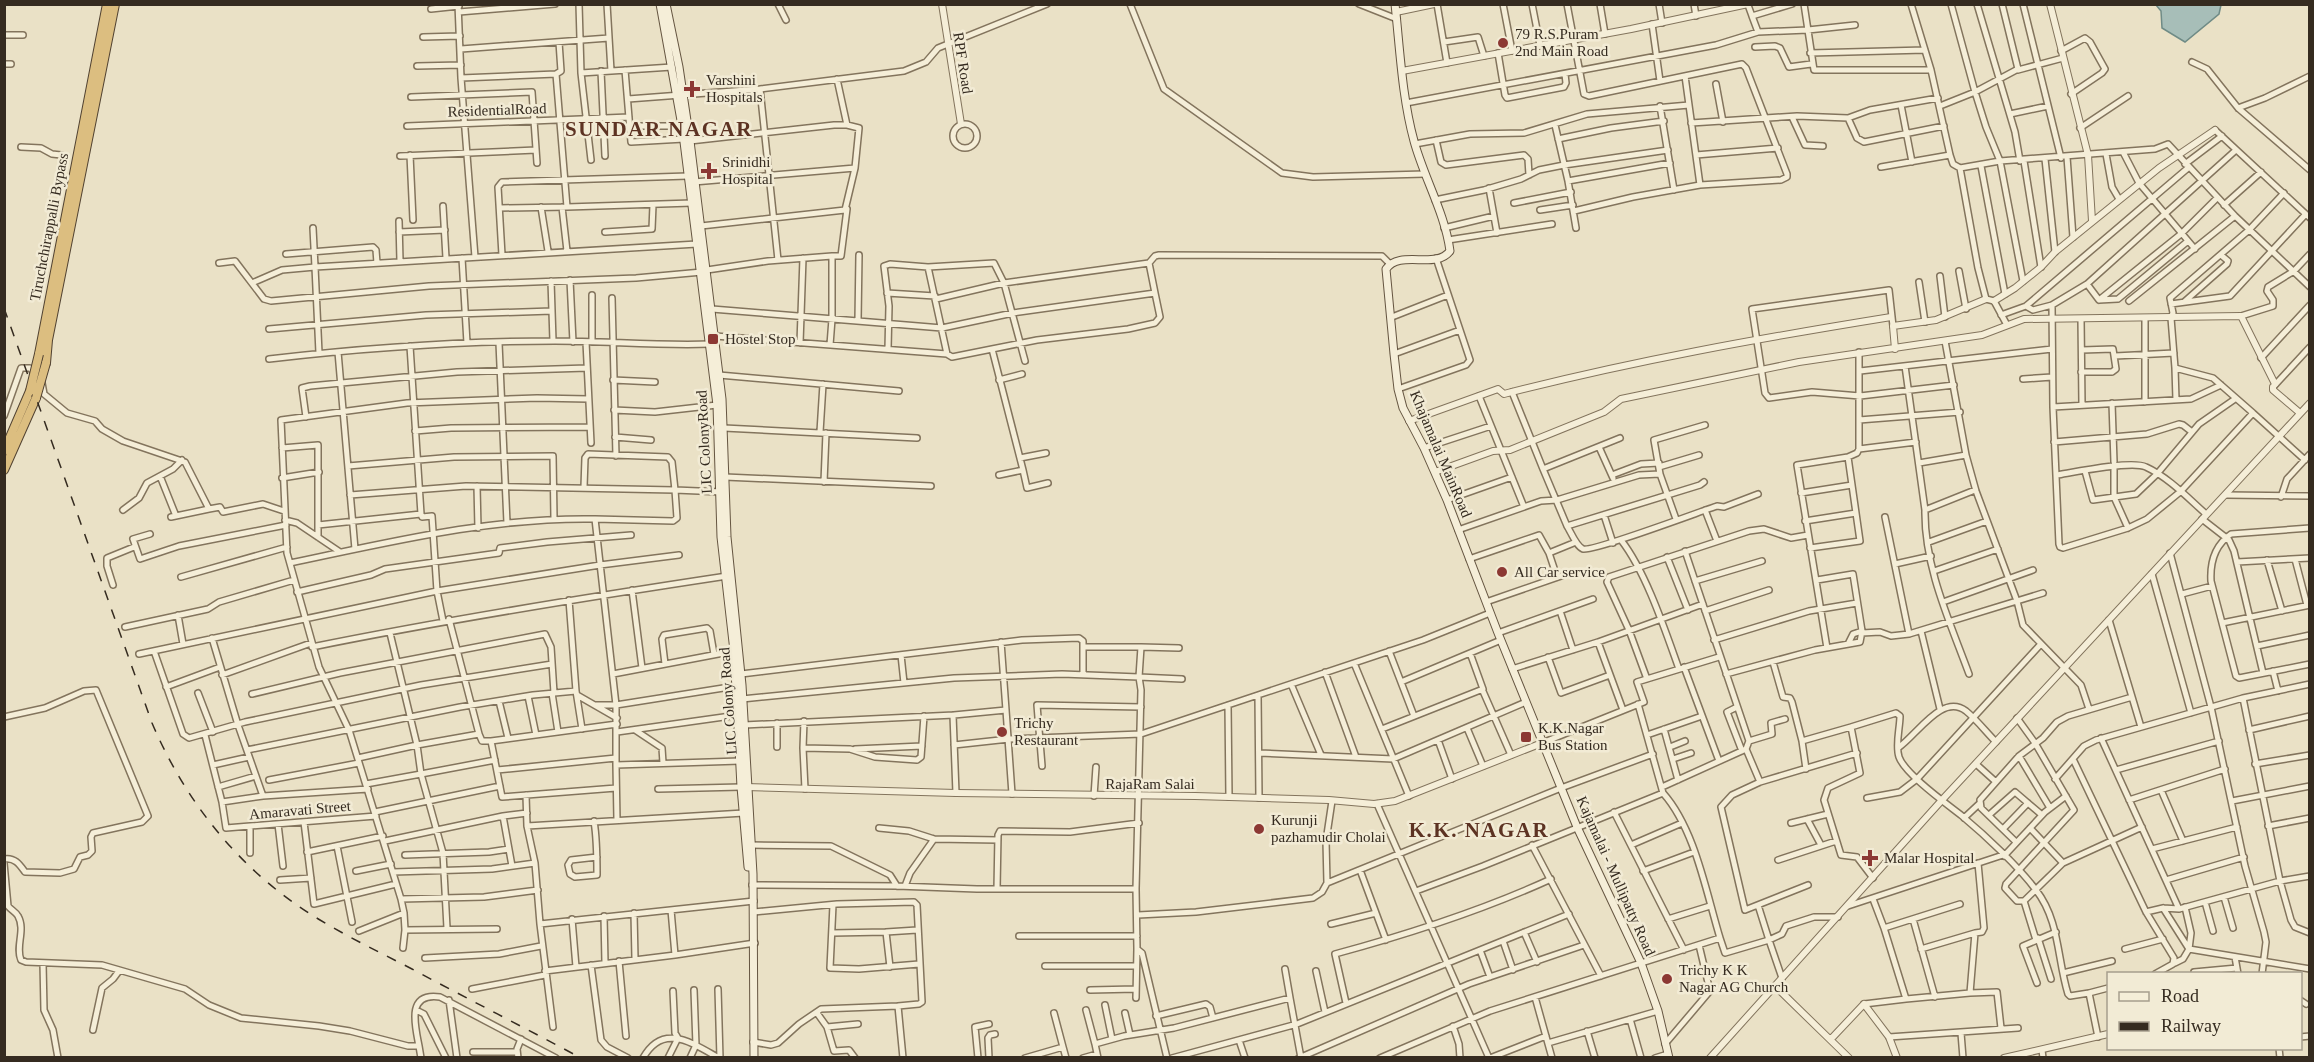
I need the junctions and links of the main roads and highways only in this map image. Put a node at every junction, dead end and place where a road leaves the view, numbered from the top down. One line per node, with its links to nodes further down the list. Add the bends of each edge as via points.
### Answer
1 (107, 4): 11 (highway, Tiruchchirappalli Bypass, bridge)
2 (115, 4): 11 (highway, Tiruchchirappalli Bypass, bridge, via 46,363)
3 (660, 4): 6 (main road, LIC ColonyRoad)
4 (666, 4): 6 (main road, LIC ColonyRoad)
5 (1396, 12): 18 (main road, Khajamalai MainRoad, via 1414,144 1450,251 1436,258 1400,260 1386,269 1398,389 1447,500)
6 (680, 96): 7 (main road, LIC ColonyRoad); 7 (main road, LIC ColonyRoad)
7 (687, 140): 8 (main road, LIC ColonyRoad); 8 (main road, LIC ColonyRoad, via 688,176)
8 (700, 231): 9 (main road, LIC ColonyRoad); 9 (main road, LIC ColonyRoad, via 697,244)
9 (704, 271): 10 (main road, LIC ColonyRoad); 10 (main road, LIC ColonyRoad)
10 (714, 341): 12 (main road); 12 (main road, LIC ColonyRoad, via 717,405)
11 (33, 394): 13 (highway, Tiruchchirappalli Bypass); 14 (highway, Tiruchchirappalli Bypass)
12 (722, 426): 15 (main road, LIC ColonyRoad); 15 (main road)
13 (4, 452)
14 (4, 470)
15 (723, 492): 16 (main road, LIC ColonyRoad)
16 (728, 576): 17 (main road, LIC Colony Road); 17 (main road, LIC ColonyRoad)
17 (738, 680): 19 (main road, LIC ColonyRoad); 19 (main road, LIC Colony Road, via 744,725)
18 (1542, 743): 20 (main road, Kajamalai - Mullipatty Road, via 1641,963)
19 (744, 787): 21 (main road, LIC ColonyRoad, via 754,901)
20 (1668, 1056)
21 (754, 1058)

